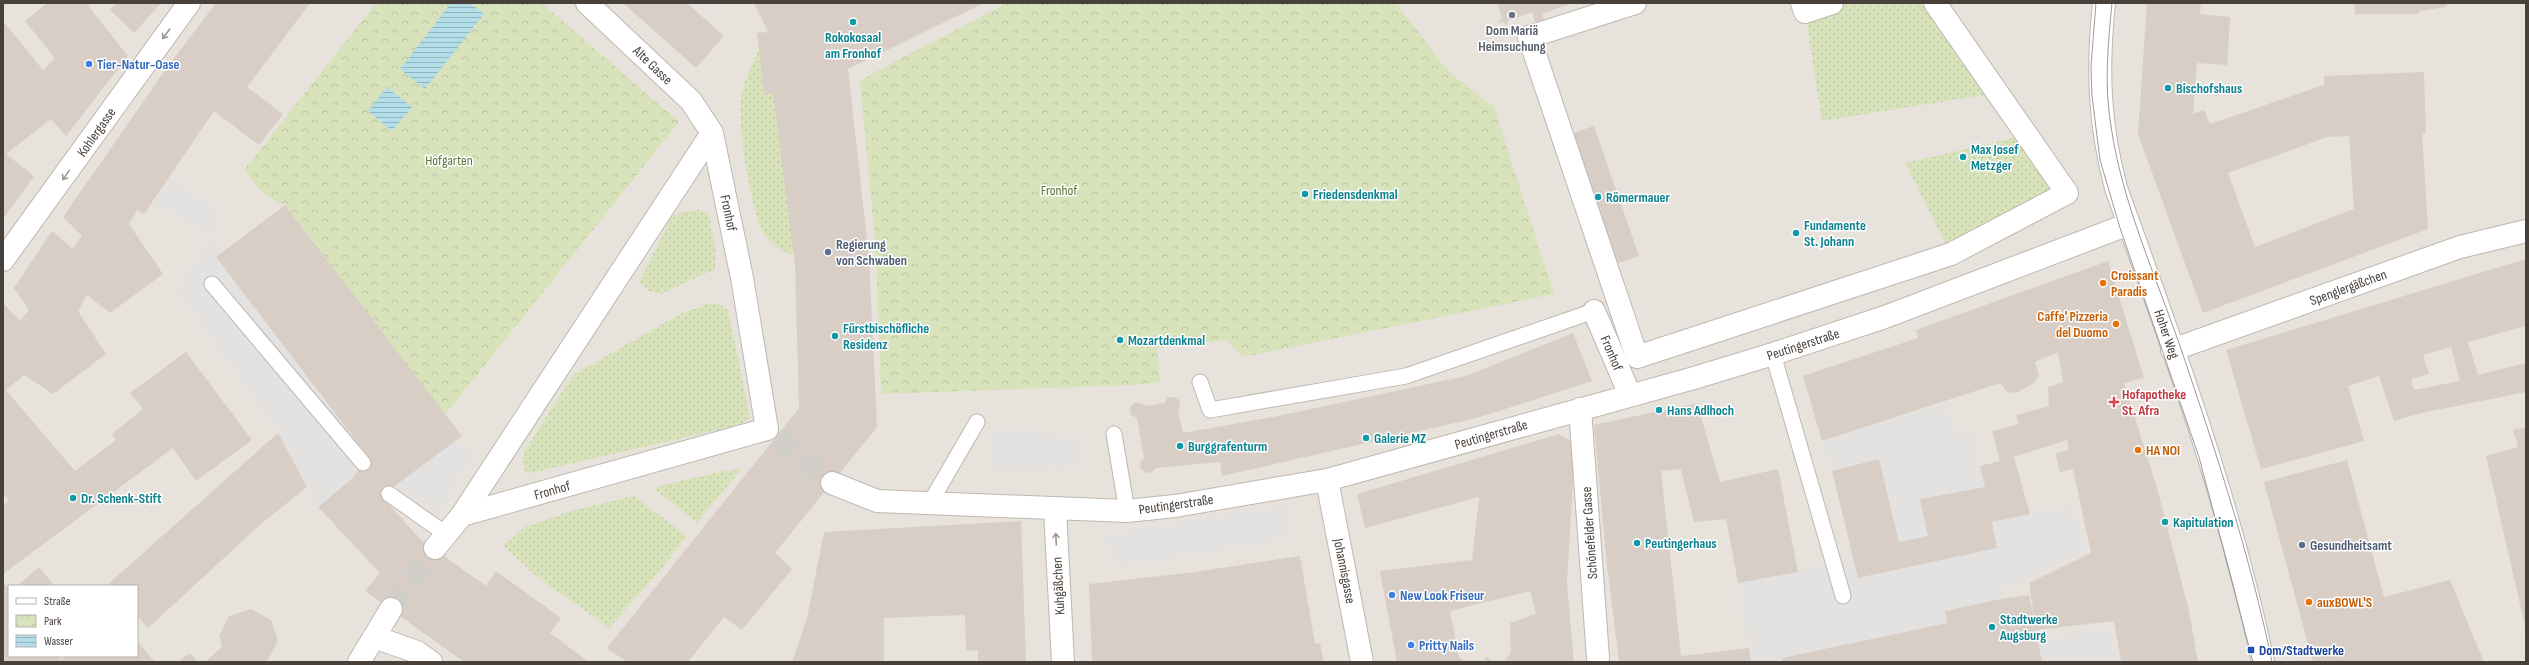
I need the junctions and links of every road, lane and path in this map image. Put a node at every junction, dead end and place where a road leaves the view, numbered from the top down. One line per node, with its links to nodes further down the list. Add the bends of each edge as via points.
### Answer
1 (189, 3): 11 (street, Kohlergasse, one-way to 11)
2 (587, 3): 8 (street, Alte Gasse, via 691,102)
3 (1635, 3): 6 (street, via 1529,37 1637,357 1951,254 2067,193)
4 (1802, 3): 5 (street, via 1805,12)
5 (1832, 3)
6 (1935, 3)
7 (2104, 3): 9 (street, Hoher Weg, via 2099,65 2102,126 2116,188)
8 (712, 133): 28 (street); 28 (street, Fronhof, via 772,433)
9 (2129, 224): 14 (street, Hoher Weg); 15 (street, Peutingerstraße, via 1886,317)
10 (2526, 231): 14 (street, Spenglergäßchen, via 2460,247)
11 (3, 260)
12 (212, 284): 21 (lane)
13 (1594, 311): 16 (lane, via 1398,377 1210,410); 17 (street, Fronhof)
14 (2172, 350): 39 (street, Hoher Weg, via 2222,502)
15 (1773, 354): 17 (street, Peutingerstraße); 30 (lane)
16 (1200, 382)
17 (1630, 395): 18 (street, Peutingerstraße)
18 (1580, 409): 22 (street, Peutingerstraße); 33 (street, Schönefelder Gasse)
19 (977, 422): 25 (lane)
20 (1114, 434): 27 (lane)
21 (363, 463)
22 (1327, 480): 27 (street, Peutingerstraße, via 1175,506); 38 (street, Johannisgasse)
23 (832, 483): 25 (street, Peutingerstraße, via 877,501)
24 (389, 494): 29 (lane)
25 (930, 503): 26 (street, Peutingerstraße)
26 (1054, 510): 27 (street, Peutingerstraße); 37 (street, Kuhgäßchen, one-way to 26)
27 (1127, 511)
28 (462, 515): 29 (street)
29 (440, 541)
30 (1844, 596)
31 (391, 610): 32 (street)
32 (374, 637): 34 (street); 35 (street); 36 (street, via 417,652)
33 (1598, 658)
34 (359, 662)
35 (397, 662)
36 (431, 662)
37 (1062, 662)
38 (1362, 662)
39 (2263, 662)

